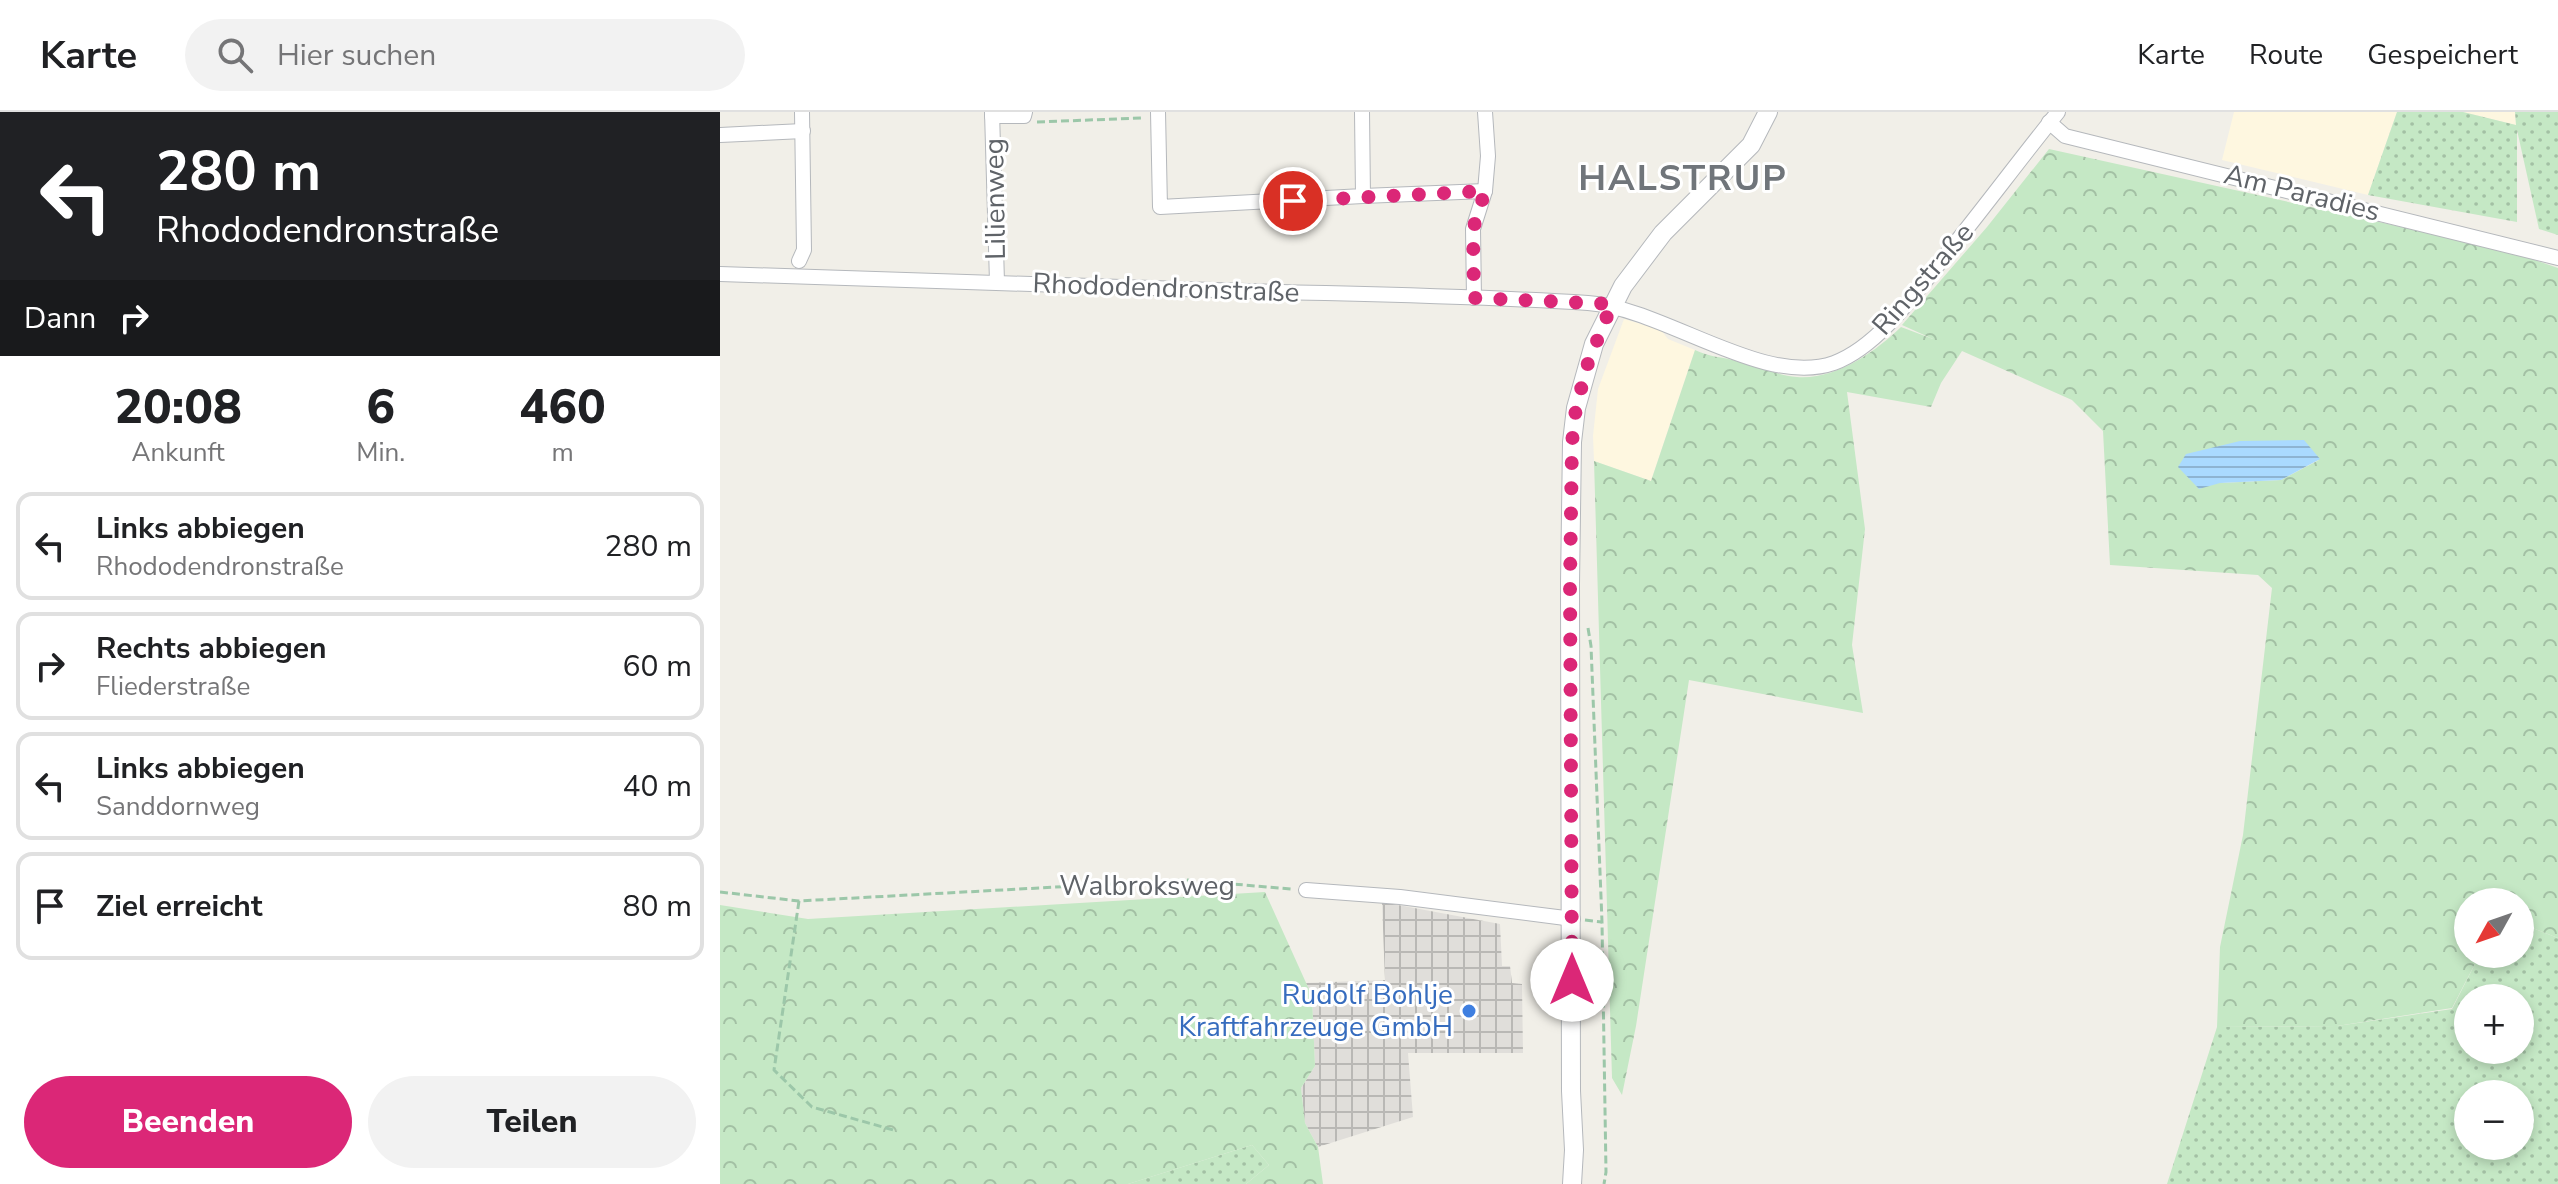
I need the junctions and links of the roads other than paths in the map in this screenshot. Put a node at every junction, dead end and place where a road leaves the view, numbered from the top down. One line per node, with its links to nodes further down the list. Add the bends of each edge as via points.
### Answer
1 (802, 112): 9 (street)
2 (1362, 112): 12 (street)
3 (1485, 112): 11 (street)
4 (1768, 112): 18 (street, via 1751,145 1649,248)
5 (992, 114): 7 (street, Lilienweg); 16 (street, Lilienweg)
6 (1158, 114): 12 (street, via 1160,207)
7 (1024, 117)
8 (2054, 117): 13 (street, Am Paradies, via 2065,136); 18 (street, Ringstraße, via 1880,333 1837,362 1792,369 1760,361)
9 (803, 131): 10 (street); 14 (street, via 804,250)
10 (720, 135)
11 (1485, 191): 12 (street); 17 (street, via 1473,229)
12 (1363, 196)
13 (2558, 258)
14 (799, 261)
15 (720, 274): 16 (street, Rhododendronstraße)
16 (997, 282): 17 (street, Rhododendronstraße)
17 (1474, 298): 18 (street, Rhododendronstraße)
18 (1612, 304): 20 (street, via 1588,363 1572,442)
19 (1306, 890): 20 (street)
20 (1573, 919): 21 (street)
21 (1572, 1184)

